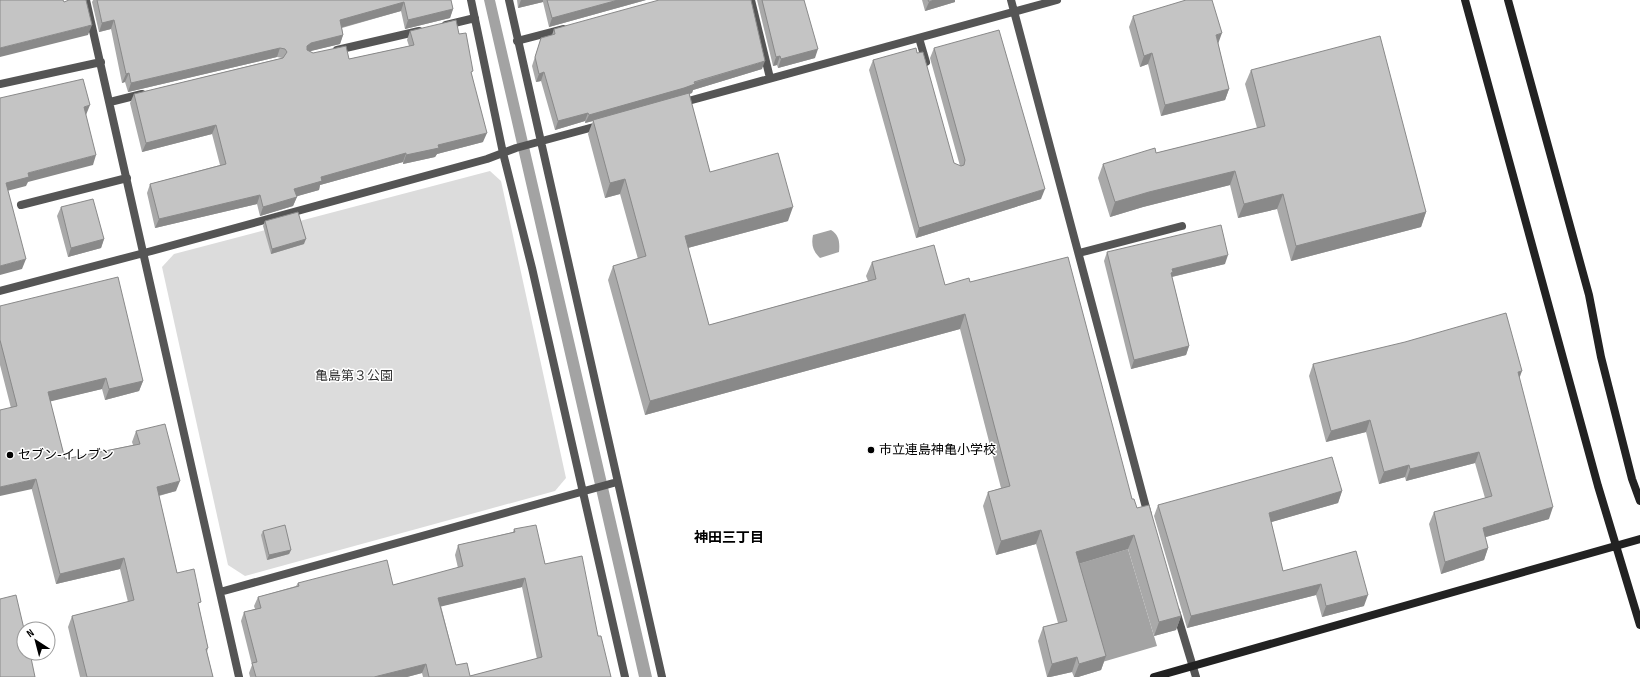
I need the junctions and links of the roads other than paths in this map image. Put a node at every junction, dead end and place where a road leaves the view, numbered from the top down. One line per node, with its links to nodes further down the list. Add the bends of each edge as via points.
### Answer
1 (86, 0): 15 (street)
2 (471, 0): 10 (street)
3 (509, 0): 13 (street)
4 (751, 0): 17 (street)
5 (1011, 0): 9 (street)
6 (1057, 0): 9 (street)
7 (1465, 0): 36 (street)
8 (1508, 0): 33 (street, via 1589,295 1601,356 1632,479)
9 (1014, 12): 12 (street); 28 (street)
10 (475, 18): 14 (street); 24 (street)
11 (571, 26): 13 (street)
12 (919, 38): 16 (street); 17 (street)
13 (518, 41): 23 (street)
14 (332, 52)
15 (101, 62): 18 (street); 20 (street)
16 (928, 67)
17 (770, 78): 21 (street)
18 (0, 84)
19 (148, 93): 20 (street)
20 (110, 102): 25 (street)
21 (671, 106)
22 (609, 123): 23 (street)
23 (536, 143): 24 (street); 31 (street)
24 (504, 153): 29 (street); 32 (street)
25 (127, 178): 26 (street); 29 (street)
26 (22, 205)
27 (1182, 226): 28 (street)
28 (1079, 253): 34 (street)
29 (144, 254): 30 (street); 37 (street)
30 (0, 291)
31 (613, 483): 32 (street); 43 (street)
32 (583, 491): 37 (street); 42 (street)
33 (1640, 501)
34 (1150, 526)
35 (1640, 539): 36 (street)
36 (1616, 546): 39 (street); 40 (street)
37 (220, 592): 41 (street)
38 (1173, 599): 40 (street)
39 (1640, 625)
40 (1193, 665): 44 (street); 45 (street)
41 (240, 677)
42 (625, 677)
43 (662, 677)
44 (1154, 677)
45 (1196, 677)

